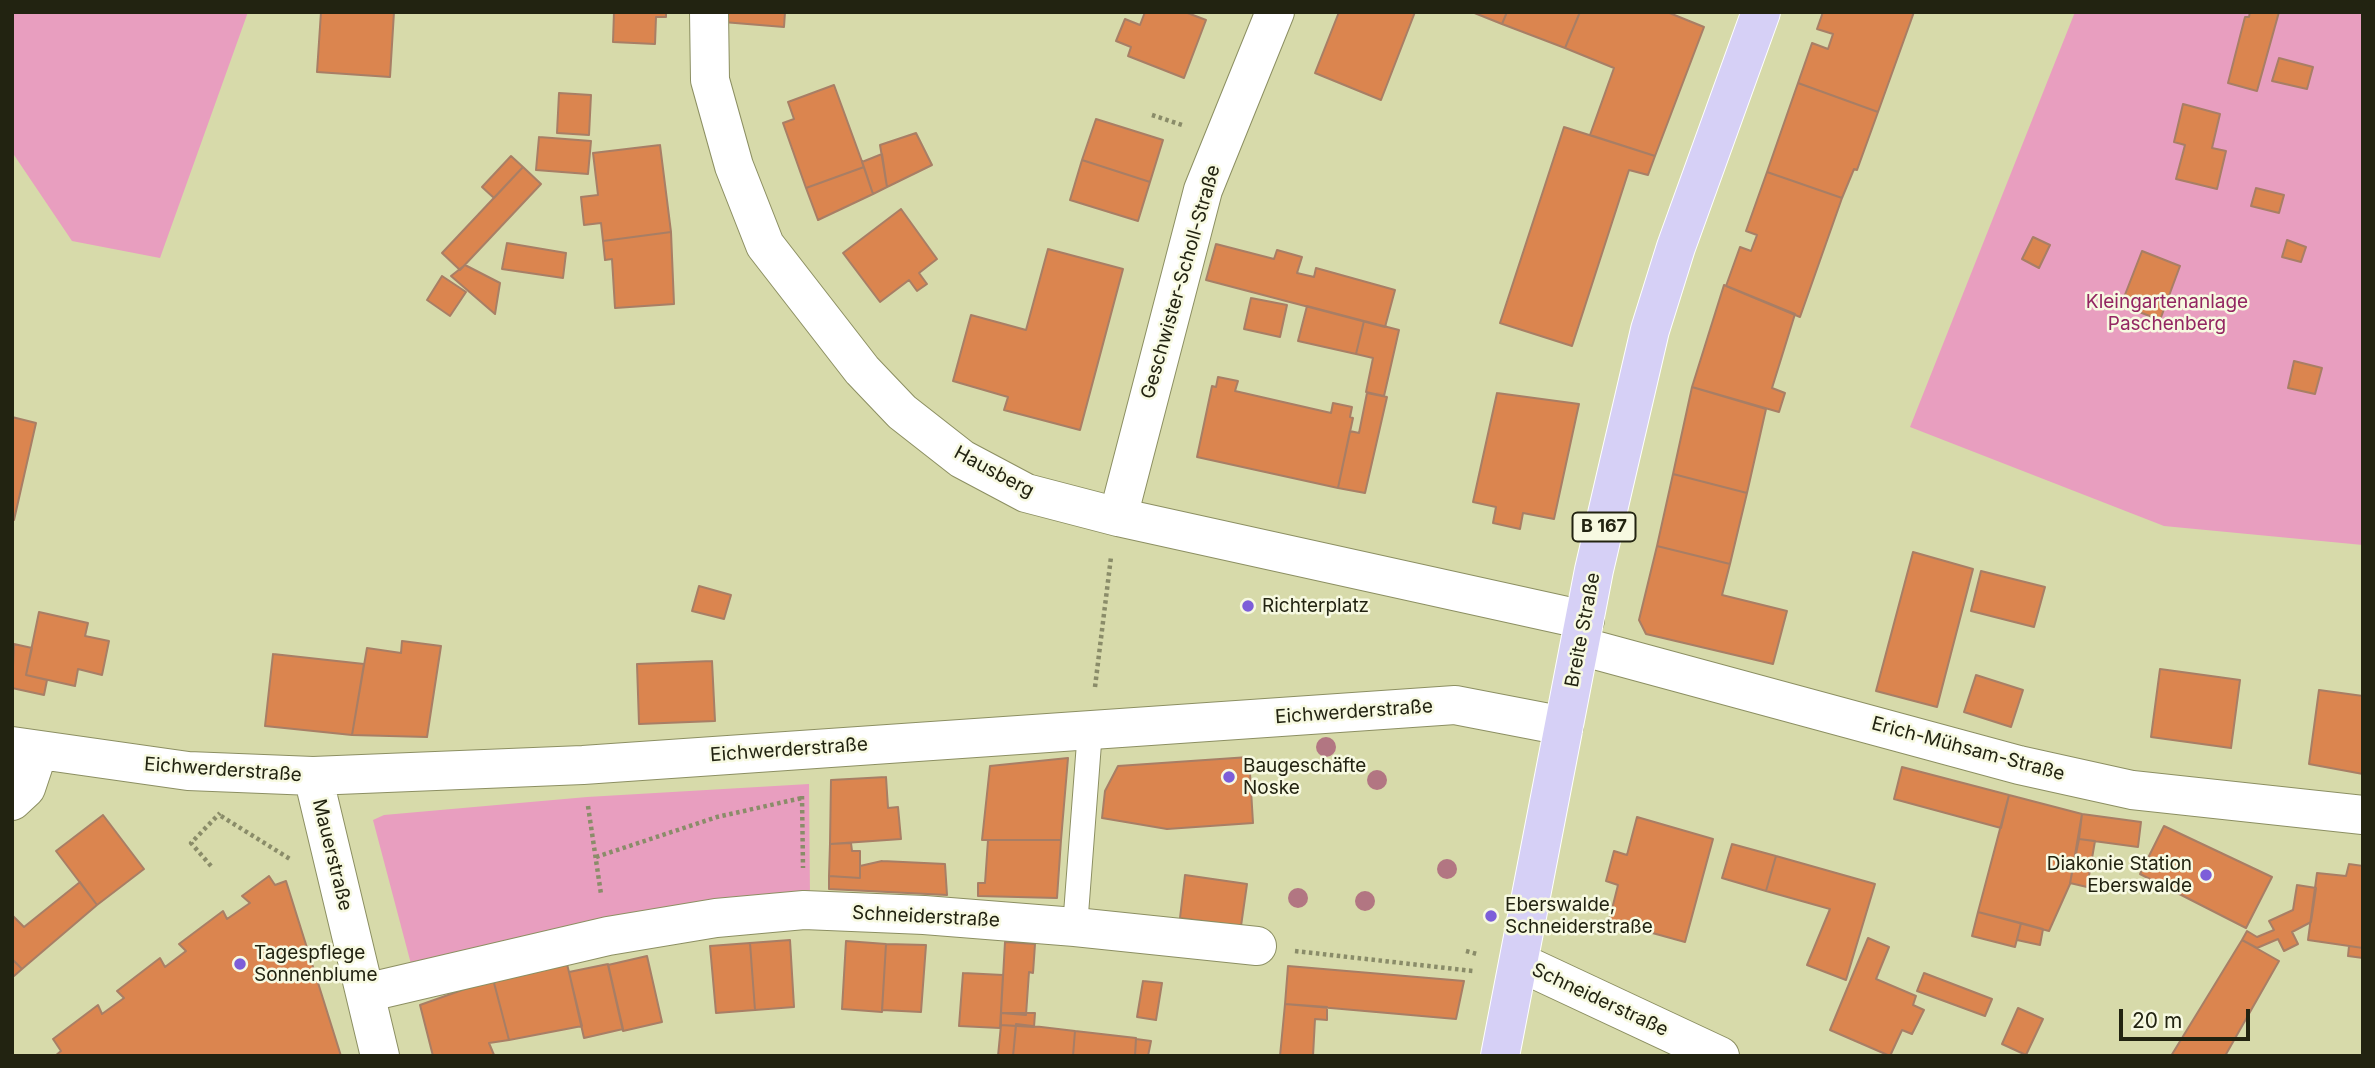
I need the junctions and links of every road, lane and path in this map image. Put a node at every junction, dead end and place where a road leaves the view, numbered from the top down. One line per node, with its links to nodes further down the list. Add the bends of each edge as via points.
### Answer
1 (709, 12): 6 (street, Hausberg, via 710,80 734,166 765,245 862,370 902,412 962,459 1026,493)
2 (1275, 12): 6 (street, Geschwister-Scholl-Straße, via 1203,190)
3 (1761, 12): 8 (main road, Breite Straße / B 167, via 1650,330)
4 (1152, 115): 5 (path)
5 (1190, 128)
6 (1118, 517): 8 (street, Hausberg)
7 (1110, 562): 10 (path)
8 (1583, 633): 9 (main road, Breite Straße / B 167); 17 (street, Erich-Mühsam-Straße, via 2019,765 2132,790)
9 (1564, 726): 10 (street, Eichwerderstraße, via 1455,705); 26 (main road, Breite Straße / B 167)
10 (1090, 730): 12 (street, Eichwerderstraße); 22 (lane)
11 (25, 749): 14 (street, Eichwerderstraße, via 188,771); 16 (street, via 26,788)
12 (800, 750): 13 (street, Eichwerderstraße); 15 (path)
13 (583, 765): 14 (street, Eichwerderstraße); 18 (path)
14 (313, 776): 20 (street, Mauerstraße)
15 (802, 798): 18 (path, via 716,817); 21 (path)
16 (12, 802)
17 (2363, 815)
18 (596, 857): 23 (path)
19 (211, 866): 20 (path, via 191,843 220,815)
20 (341, 890): 27 (street, Mauerstraße)
21 (804, 910): 22 (street, Schneiderstraße); 23 (street, Schneiderstraße, via 716,918)
22 (1075, 927): 24 (street, Schneiderstraße)
23 (608, 936): 27 (street, Schneiderstraße)
24 (1258, 946): 25 (path, via 1473,972)
25 (1480, 954)
26 (1519, 962): 29 (main road, Breite Straße / B 167); 30 (street, Schneiderstraße)
27 (365, 993): 28 (street, Mauerstraße)
28 (380, 1056)
29 (1500, 1056)
30 (1720, 1056)

